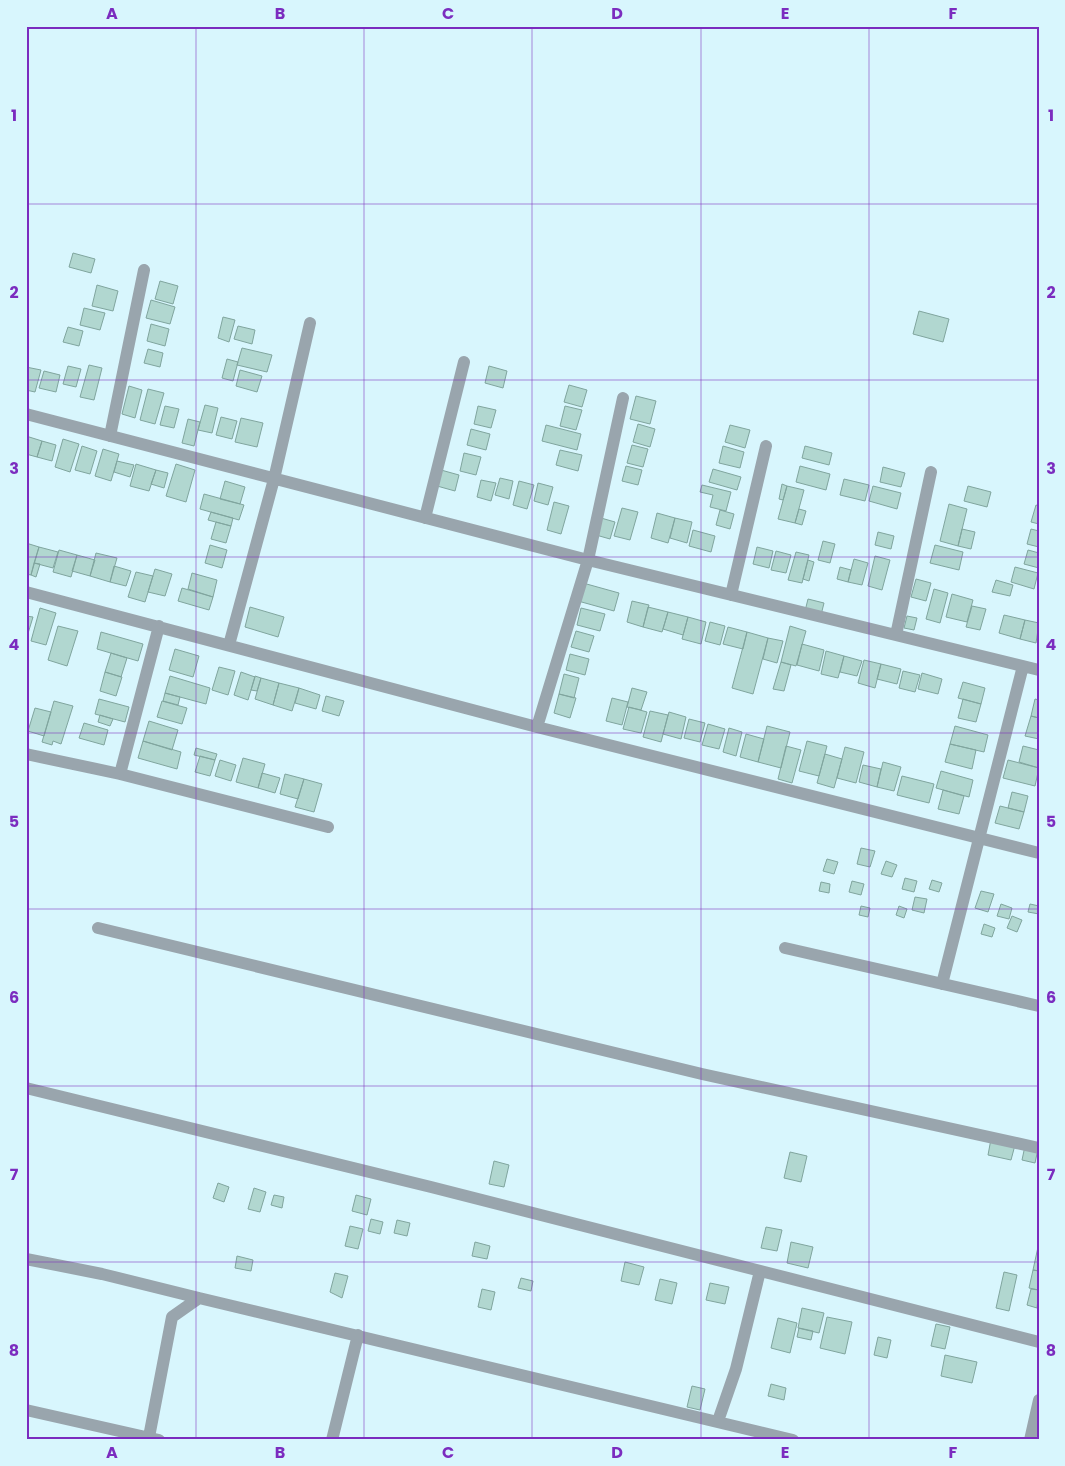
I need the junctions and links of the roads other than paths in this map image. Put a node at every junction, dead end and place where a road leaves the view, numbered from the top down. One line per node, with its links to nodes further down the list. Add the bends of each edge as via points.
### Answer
1 (144, 270): 6 (street)
2 (310, 323): 9 (street)
3 (464, 362): 10 (street)
4 (623, 398): 11 (street)
5 (26, 414): 6 (street)
6 (110, 436): 9 (street)
7 (766, 446): 13 (street)
8 (931, 472): 15 (street)
9 (274, 479): 10 (street); 16 (street)
10 (425, 518): 11 (street)
11 (588, 560): 13 (street); 19 (street)
12 (26, 592): 14 (street)
13 (731, 595): 15 (street)
14 (159, 626): 16 (street); 21 (street)
15 (896, 635): 17 (street)
16 (229, 645): 19 (street)
17 (1023, 666): 18 (street); 23 (street)
18 (1039, 670)
19 (537, 727): 23 (street)
20 (26, 754): 21 (street)
21 (120, 774): 22 (street)
22 (328, 827)
23 (979, 838): 24 (street); 27 (street)
24 (1039, 853)
25 (98, 928): 30 (street, via 664,1065)
26 (786, 948): 27 (street)
27 (942, 984): 28 (street)
28 (1039, 1006)
29 (26, 1088): 32 (street)
30 (1039, 1148)
31 (26, 1259): 33 (street)
32 (760, 1271): 35 (street); 38 (street, via 736,1369)
33 (199, 1298): 34 (street); 39 (street, via 172,1317)
34 (358, 1335): 38 (street); 40 (street)
35 (1038, 1340)
36 (1039, 1400): 42 (street)
37 (26, 1410): 39 (street)
38 (718, 1422): 41 (street)
39 (154, 1439)
40 (332, 1440)
41 (794, 1440)
42 (1030, 1440)

